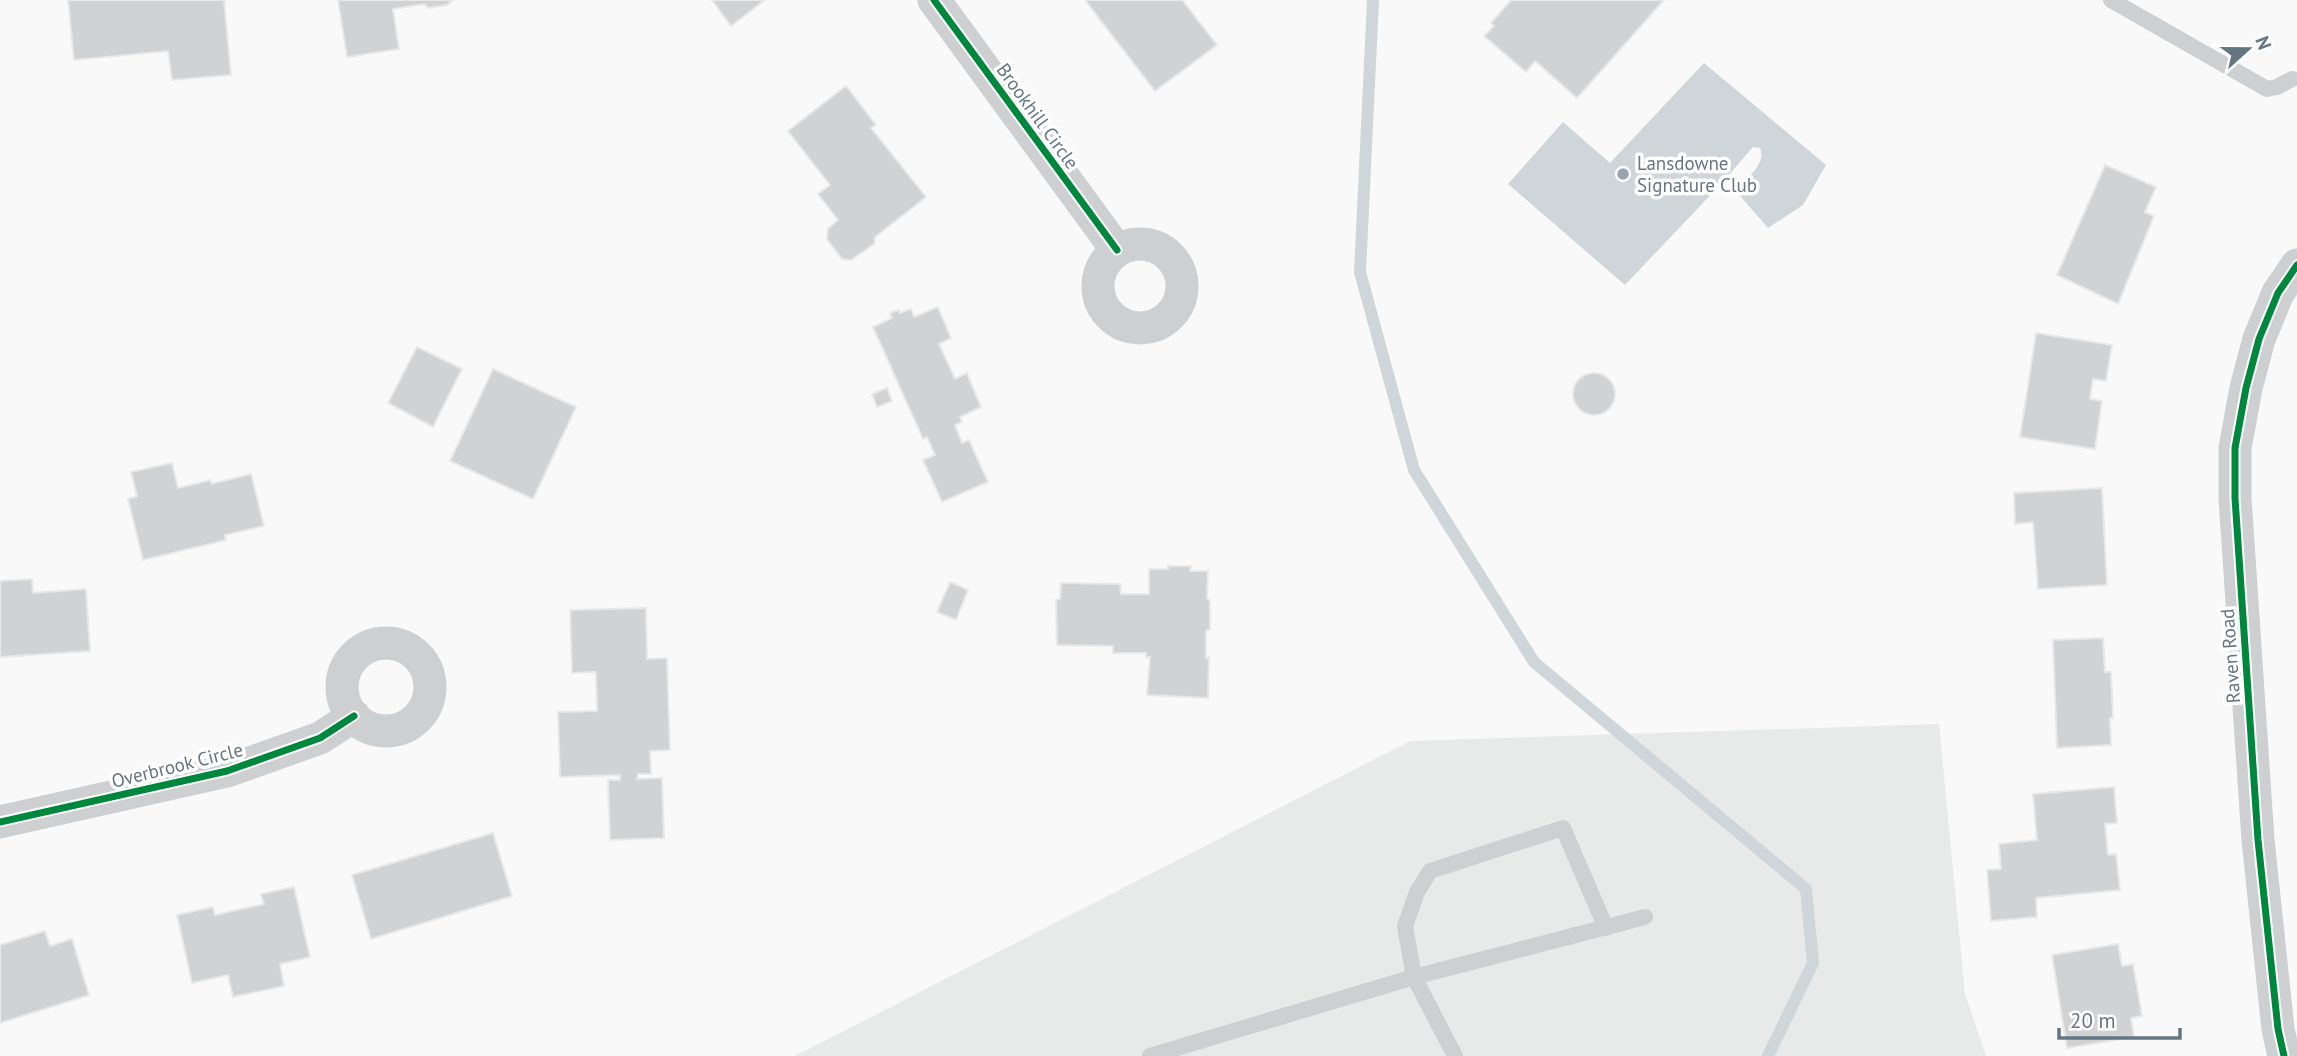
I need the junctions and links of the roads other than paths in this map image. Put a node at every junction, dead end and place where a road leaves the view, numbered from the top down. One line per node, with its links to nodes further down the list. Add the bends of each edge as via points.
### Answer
1 (934, 0): 4 (street, Brookhill Circle)
2 (2111, 0): 3 (lane, via 2267,89)
3 (2295, 75)
4 (1117, 250)
5 (2297, 265): 13 (street, Raven Road, via 2278,293 2259,339 2235,448 2258,840 2277,1028)
6 (354, 716): 7 (street, Overbrook Circle, via 320,738 227,771)
7 (0, 822)
8 (1645, 917): 9 (lane)
9 (1606, 928): 10 (lane); 10 (lane, via 1563,828 1430,871 1405,926)
10 (1414, 977): 11 (lane); 12 (lane)
11 (1150, 1056)
12 (1455, 1056)
13 (2284, 1056)

